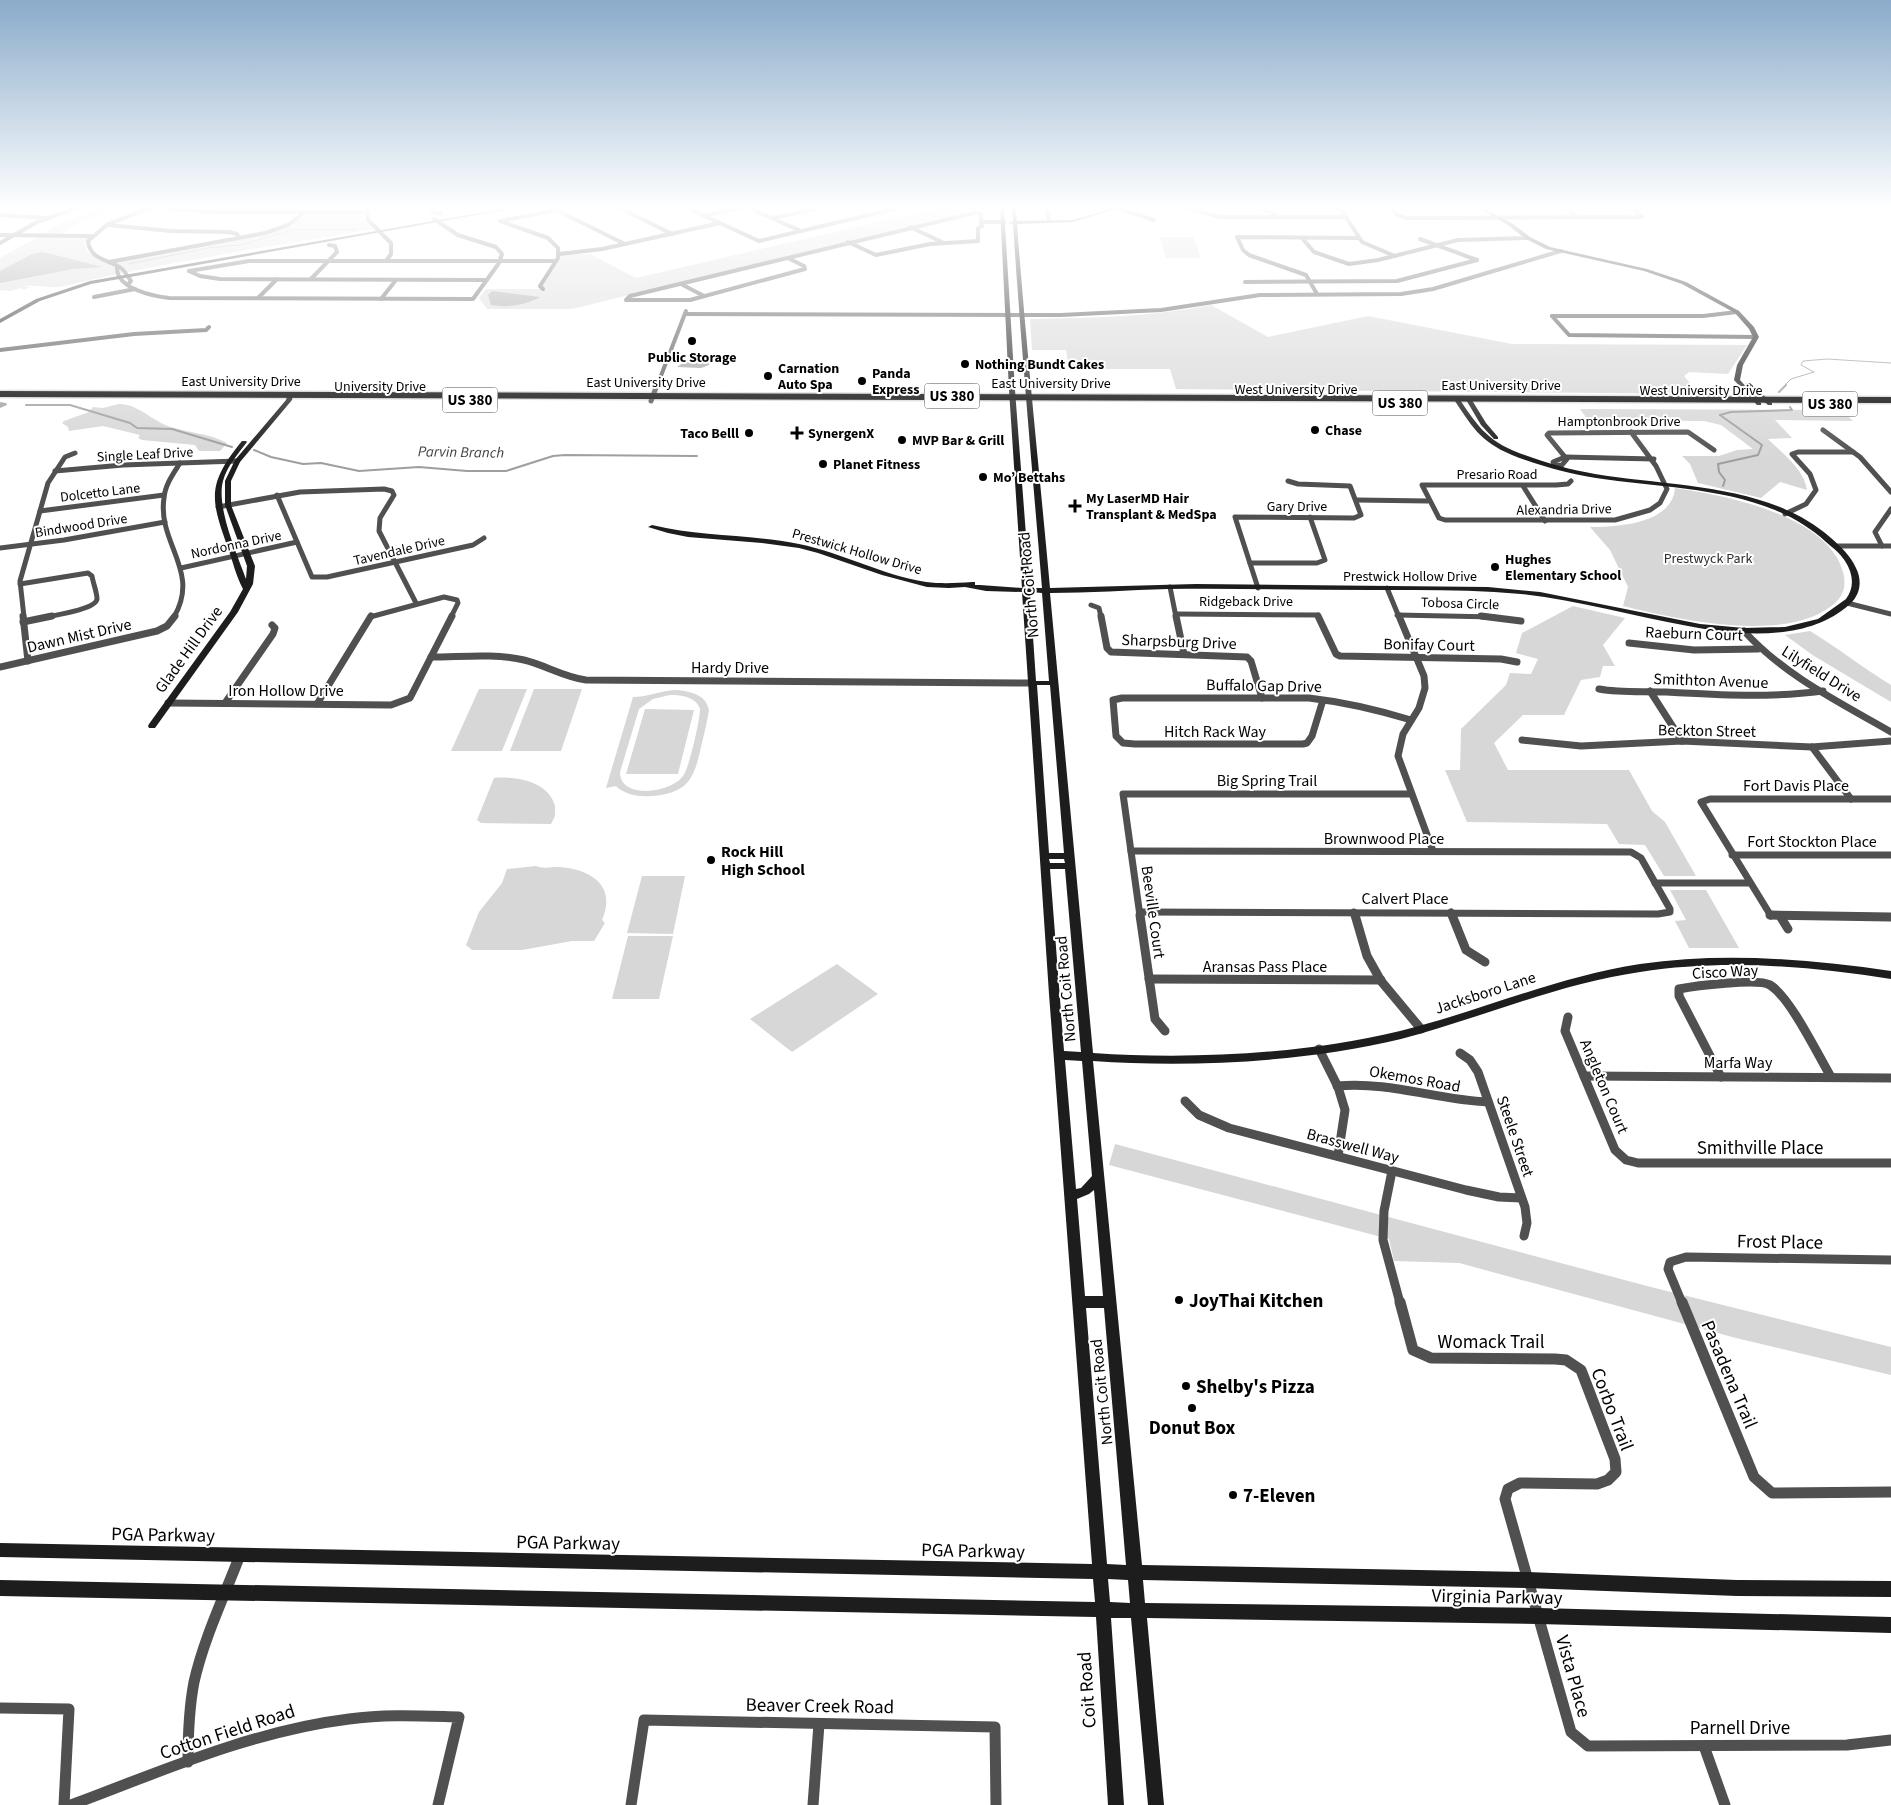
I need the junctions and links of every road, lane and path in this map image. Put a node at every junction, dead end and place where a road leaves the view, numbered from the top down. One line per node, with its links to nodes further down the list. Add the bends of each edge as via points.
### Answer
1 (53, 292): 21 (main road)
2 (55, 292): 22 (main road)
3 (122, 292): 17 (street)
4 (141, 292): 18 (street, via 169,298)
5 (264, 292): 18 (street)
6 (386, 292): 19 (street)
7 (479, 292): 19 (street, via 474,299)
8 (646, 292): 20 (street, via 626,300)
9 (697, 292): 16 (street)
10 (718, 292): 16 (street)
11 (1007, 292): 25 (main road, North Coit Road)
12 (1021, 292): 26 (main road, North Coit Road)
13 (1408, 292): 15 (street)
14 (1699, 292): 23 (main road)
15 (1317, 294): 26 (street, via 1246,296 1176,308 1116,313)
16 (704, 296): 20 (street)
17 (94, 297)
18 (258, 298): 19 (street)
19 (381, 298)
20 (684, 301): 24 (street)
21 (21, 303): 22 (main road); 27 (main road)
22 (29, 303): 28 (main road)
23 (1737, 312): 29 (main road); 29 (street, via 1703,316 1552,316 1569,335)
24 (686, 313): 25 (street); 36 (street)
25 (1009, 314): 26 (street); 31 (main road, North Coit Road)
26 (1023, 314): 32 (main road, North Coit Road)
27 (0, 315)
28 (0, 321)
29 (1756, 337): 33 (main road)
30 (0, 348): 30 (street, via 206,330 210,327 145,330)
31 (1010, 353): 32 (main road); 38 (main road, North Coit Road)
32 (1024, 353): 39 (main road, North Coit Road)
33 (1738, 374): 42 (main road); 42 (main road, via 1739,383)
34 (0, 394): 35 (highway, East University Drive / US 380)
35 (287, 398): 36 (highway, University Drive / US 380); 37 (highway, University Drive / US 380); 51 (main road); 52 (main road, Glade Hill Drive)
36 (652, 398): 38 (highway, University Drive / US 380)
37 (0, 399)
38 (1014, 399): 39 (highway, University Drive / US 380); 56 (main road, North Coit Road)
39 (1030, 399): 41 (highway, West University Drive / US 380); 57 (main road, North Coit Road)
40 (1891, 400): 42 (highway, US 380)
41 (1464, 401): 42 (highway, West University Drive / US 380); 54 (main road, via 1496,438); 54 (main road, via 1474,425 1490,440 1524,458)
42 (1762, 402): 43 (highway, West University Drive / US 380)
43 (1891, 404)
44 (1823, 430): 47 (street, via 1834,434)
45 (1631, 432): 46 (street, Hamptonbrook Drive, via 1688,432); 49 (street, Hamptonbrook Drive, via 1549,433 1547,435); 50 (street)
46 (1714, 450)
47 (1852, 452): 63 (street); 72 (street, via 1792,454 1810,474 1816,490 1806,504)
48 (75, 453): 58 (street, via 65,457)
49 (1565, 457): 50 (street); 55 (street, via 1567,459 1562,465)
50 (1654, 459): 61 (street)
51 (228, 461): 52 (street, Single Leaf Drive); 53 (street, Single Leaf Drive); 69 (main road, via 218,482)
52 (237, 461): 68 (main road, Glade Hill Drive, via 228,481)
53 (180, 463): 58 (street, Single Leaf Drive); 64 (street)
54 (1545, 464): 55 (main road)
55 (1554, 466): 61 (main road, via 1597,476)
56 (1019, 468): 57 (main road); 74 (main road, North Coit Road)
57 (1035, 468): 75 (main road, North Coit Road)
58 (55, 471): 71 (street)
59 (1288, 481): 66 (street, via 1347,485)
60 (1571, 481): 62 (street, Presario Road, via 1568,484)
61 (1665, 483): 72 (main road, via 1717,491); 76 (street, Alexandria Drive, via 1667,489 1660,503 1631,517 1598,522)
62 (1523, 486): 67 (street, Presario Road, via 1422,485); 76 (street)
63 (1891, 492)
64 (164, 495): 71 (street, Dolcetto Lane); 77 (street)
65 (277, 495): 68 (street); 80 (street); 88 (street, via 317,490 392,491 394,495 378,527)
66 (1356, 500): 67 (street); 73 (street, Gary Drive, via 1360,517)
67 (1428, 501): 76 (street, Alexandria Drive, via 1442,520)
68 (228, 505): 69 (street); 86 (main road, Glade Hill Drive)
69 (218, 507): 87 (main road)
70 (1891, 508): 83 (street, via 1875,532)
71 (40, 511): 81 (street)
72 (1785, 514): 82 (main road)
73 (1310, 517): 89 (street, via 1325,556 1323,561); 89 (street, Gary Drive, via 1235,518)
74 (1022, 518): 75 (main road); 92 (main road, North Coit Road)
75 (1039, 518): 93 (main road, North Coit Road)
76 (1545, 521)
77 (165, 522): 81 (street, Bindwood Drive); 90 (street)
78 (652, 527): 92 (main road, Prestwick Hollow Drive, via 677,534 799,546 898,579 977,588)
79 (484, 538): 88 (street, Tavendale Drive, via 473,545)
80 (297, 542): 86 (street, Nordonna Drive); 88 (street, Tavendale Drive, via 310,575 317,578)
81 (30, 544): 85 (street, Bindwood Drive); 91 (street)
82 (1836, 546): 83 (street); 98 (main road, via 1856,575 1855,591)
83 (1882, 546): 84 (street)
84 (1891, 546)
85 (0, 548)
86 (246, 554): 87 (street, Nordonna Drive); 95 (main road, Glade Hill Drive, via 251,570)
87 (235, 556): 90 (street, Nordonna Drive); 95 (main road)
88 (395, 562): 99 (street)
89 (1250, 563): 96 (street)
90 (181, 568): 114 (street, Dawn Mist Drive, via 186,589 184,600 179,612 163,629)
91 (20, 584): 105 (street); 105 (street, via 88,573 92,576 97,600 95,604)
92 (1026, 587): 93 (main road, Prestwick Hollow Drive); 117 (main road, North Coit Road)
93 (1045, 587): 94 (main road, Prestwick Hollow Drive); 118 (main road, North Coit Road)
94 (1170, 587): 96 (main road, Prestwick Hollow Drive); 101 (street)
95 (246, 588): 124 (main road, Glade Hill Drive, via 234,612)
96 (1258, 588): 97 (main road, Prestwick Hollow Drive)
97 (1387, 588): 103 (street); 107 (main road, Prestwick Hollow Drive, via 1524,592 1592,603 1679,624)
98 (1847, 603): 102 (street); 107 (main road, Prestwick Hollow Drive, via 1813,622 1780,629)
99 (416, 604): 112 (street, via 444,597 454,598 458,603); 126 (street, via 370,614)
100 (1091, 605): 110 (street, Sharpsburg Drive, via 1099,608 1107,648 1111,652)
101 (1176, 614): 110 (street); 111 (street, Ridgeback Drive, via 1316,615)
102 (1891, 614)
103 (1398, 615): 104 (street, Tobosa Circle, via 1473,614); 113 (street)
104 (1521, 621)
105 (23, 622): 114 (street)
106 (272, 625): 125 (street, via 275,628 273,634)
107 (1744, 631): 109 (street, Lilyfield Drive)
108 (1630, 643): 109 (street, Raeburn Court, via 1714,650)
109 (1758, 649): 121 (street, Lilyfield Drive)
110 (1184, 654): 122 (street, Sharpsburg Drive, via 1247,657)
111 (1340, 656): 113 (street, Bonifay Court)
112 (431, 657): 117 (street, Hardy Drive, via 517,658 536,663 561,676 586,680); 126 (street, Iron Hollow Drive, via 410,698 403,702 392,705)
113 (1416, 658): 115 (street, Bonifay Court); 127 (street, via 1426,688 1424,702)
114 (28, 661): 116 (street, Dawn Mist Drive)
115 (1517, 662)
116 (0, 667)
117 (1033, 683): 118 (main road); 143 (main road, North Coit Road)
118 (1054, 684): 144 (main road, North Coit Road)
119 (1599, 690): 120 (street, Smithton Avenue)
120 (1650, 691): 121 (street, Smithton Avenue, via 1764,696); 131 (street)
121 (1823, 691): 129 (street, Lilyfield Drive)
122 (1262, 698): 123 (street, Buffalo Gap Drive); 133 (street, Buffalo Gap Drive, via 1113,700 1116,736)
123 (1323, 700): 127 (street, Buffalo Gap Drive, via 1361,705); 133 (street, Hitch Rack Way, via 1307,743)
124 (168, 703): 125 (street, Iron Hollow Drive); 128 (main road, Glade Hill Drive)
125 (225, 704): 126 (street, Iron Hollow Drive)
126 (316, 704)
127 (1412, 720): 136 (street, via 1398,745 1398,756)
128 (152, 726)
129 (1891, 732)
130 (1522, 740): 131 (street, Beckton Street, via 1581,746)
131 (1682, 741): 134 (street, Beckton Street)
132 (1891, 741): 134 (street, Beckton Street)
133 (1123, 743)
134 (1812, 747): 137 (street)
135 (1122, 794): 136 (street, Big Spring Trail); 139 (street, Beeville Court)
136 (1411, 794): 140 (street)
137 (1851, 799): 138 (street, Fort Davis Place); 141 (street, Fort Davis Place, via 1710,799 1701,802)
138 (1891, 799)
139 (1131, 851): 140 (street, Brownwood Place); 147 (street, Beeville Court)
140 (1433, 851): 145 (street, Brownwood Place, via 1624,852 1637,855)
141 (1732, 855): 142 (street, Fort Stockton Place); 146 (street)
142 (1891, 855)
143 (1045, 861): 144 (main road); 162 (main road, North Coit Road)
144 (1071, 861): 163 (main road, North Coit Road)
145 (1655, 883): 146 (street); 149 (street, Calvert Place, via 1670,912)
146 (1750, 883): 150 (street, via 1771,916)
147 (1140, 912): 148 (street, Calvert Place); 155 (street, Beeville Court)
148 (1354, 912): 149 (street, Calvert Place); 156 (street, via 1368,956)
149 (1451, 912): 153 (street, via 1466,950)
150 (1780, 916): 151 (street); 152 (street)
151 (1891, 917)
152 (1788, 929)
153 (1485, 962)
154 (1891, 975): 158 (main road, Jacksboro Lane, via 1762,962 1667,965 1620,971 1559,985)
155 (1150, 979): 156 (street, Aransas Pass Place); 159 (street, Beeville Court, via 1155,1019)
156 (1380, 980): 158 (street)
157 (1568, 1017): 164 (street, Angleton Court, via 1565,1031)
158 (1421, 1030): 160 (main road, Jacksboro Lane)
159 (1165, 1031)
160 (1319, 1049): 163 (main road, Jacksboro Lane, via 1187,1058); 168 (street)
161 (1460, 1053): 170 (street, Steele Street, via 1473,1064)
162 (1059, 1055): 163 (main road, Jacksboro Lane); 176 (main road, North Coit Road)
163 (1089, 1058): 175 (main road, North Coit Road)
164 (1584, 1076): 165 (street, Marfa Way); 172 (street, Angleton Court, via 1615,1150)
165 (1721, 1077): 166 (street, Marfa Way); 166 (street, Cisco Way, via 1678,989 1704,984 1772,986 1781,994)
166 (1831, 1077): 167 (street, Marfa Way)
167 (1891, 1078)
168 (1337, 1086): 170 (street, Okemos Road, via 1380,1084 1451,1100); 171 (street, via 1345,1110)
169 (1185, 1102): 171 (street, Brasswell Way, via 1200,1116 1218,1124)
170 (1488, 1102): 177 (street, Steele Street)
171 (1338, 1156): 174 (street, Brasswell Way)
172 (1628, 1161): 173 (street, Smithville Place)
173 (1891, 1163)
174 (1392, 1171): 177 (street, Brasswell Way, via 1486,1195); 183 (street, Womack Trail, via 1383,1220 1383,1240 1410,1344 1417,1353 1439,1359)
175 (1099, 1177): 176 (main road, via 1085,1191); 182 (main road, North Coit Road)
176 (1070, 1196): 181 (main road, North Coit Road)
177 (1521, 1198): 178 (street, Steele Street, via 1526,1215)
178 (1524, 1236)
179 (1891, 1260): 180 (street, Frost Place, via 1686,1257)
180 (1670, 1262): 185 (street, Pasadena Trail, via 1670,1278 1754,1476 1772,1492)
181 (1079, 1302): 182 (main road); 188 (main road, North Coit Road)
182 (1110, 1302): 189 (main road, North Coit Road)
183 (1566, 1360): 184 (street, Corbo Trail, via 1581,1370 1615,1459 1616,1472 1613,1477 1597,1484 1520,1483)
184 (1508, 1489): 190 (street, Vista Place, via 1506,1508)
185 (1891, 1492)
186 (0, 1550): 187 (main road, PGA Parkway)
187 (240, 1555): 188 (main road, PGA Parkway); 193 (street)
188 (1098, 1571): 189 (main road, PGA Parkway); 194 (main road, Coit Road)
189 (1136, 1572): 190 (main road, Virginia Parkway); 195 (main road)
190 (1528, 1580): 192 (main road, Virginia Parkway, via 1737,1588); 196 (street, Vista Place)
191 (0, 1588): 193 (main road)
192 (1891, 1589)
193 (226, 1592): 194 (main road); 203 (street, via 194,1684 189,1715)
194 (1101, 1610): 195 (main road, Virginia Parkway); 210 (main road, Coit Road)
195 (1139, 1611): 196 (main road, Virginia Parkway); 211 (main road)
196 (1538, 1616): 197 (main road, Virginia Parkway); 201 (street, Vista Place, via 1571,1732)
197 (1891, 1625)
198 (0, 1708): 204 (street, via 69,1709)
199 (819, 1724): 207 (street, Beaver Creek Road, via 644,1720); 208 (street); 209 (street, Beaver Creek Road, via 995,1727)
200 (1891, 1740): 202 (street, Parnell Drive, via 1847,1745)
201 (1588, 1746): 202 (street, Parnell Drive)
202 (1704, 1746): 212 (street)
203 (188, 1762): 205 (street, Cotton Field Road); 206 (street, Cotton Field Road, via 261,1737 328,1721 387,1716 459,1717)
204 (64, 1805)
205 (71, 1805)
206 (438, 1805)
207 (631, 1805)
208 (813, 1805)
209 (996, 1805)
210 (1116, 1805)
211 (1156, 1805)
212 (1725, 1805)

